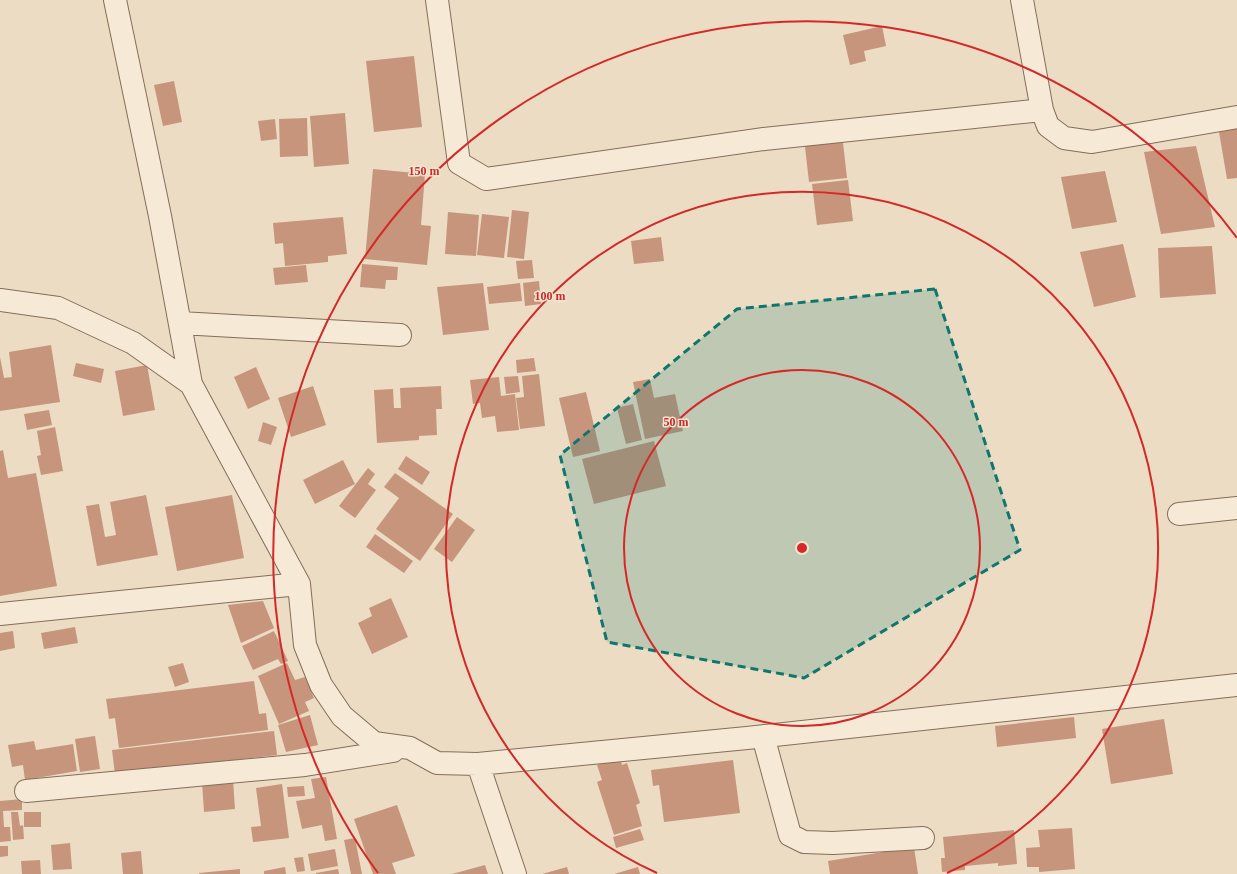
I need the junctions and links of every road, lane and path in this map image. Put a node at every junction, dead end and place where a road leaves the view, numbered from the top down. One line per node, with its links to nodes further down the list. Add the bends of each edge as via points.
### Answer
1 (115, 0): 7 (street)
2 (437, 0): 4 (street, via 458,163 486,179 764,139)
3 (1022, 0): 4 (street)
4 (1042, 110): 5 (street, via 1048,126 1064,138 1092,142)
5 (1237, 117)
6 (0, 300): 9 (street, via 58,308 133,343)
7 (180, 324): 8 (street); 9 (street)
8 (400, 334)
9 (191, 384): 12 (street)
10 (1237, 508): 11 (street)
11 (1179, 514)
12 (300, 584): 13 (street); 16 (street, via 305,645 321,685 342,716 374,743)
13 (0, 614)
14 (1237, 685): 15 (street)
15 (763, 736): 17 (street); 19 (street, via 790,835 804,842 833,843)
16 (410, 748): 17 (street, via 437,763); 18 (street, via 305,765)
17 (478, 764): 20 (street)
18 (26, 791)
19 (923, 838)
20 (515, 874)

